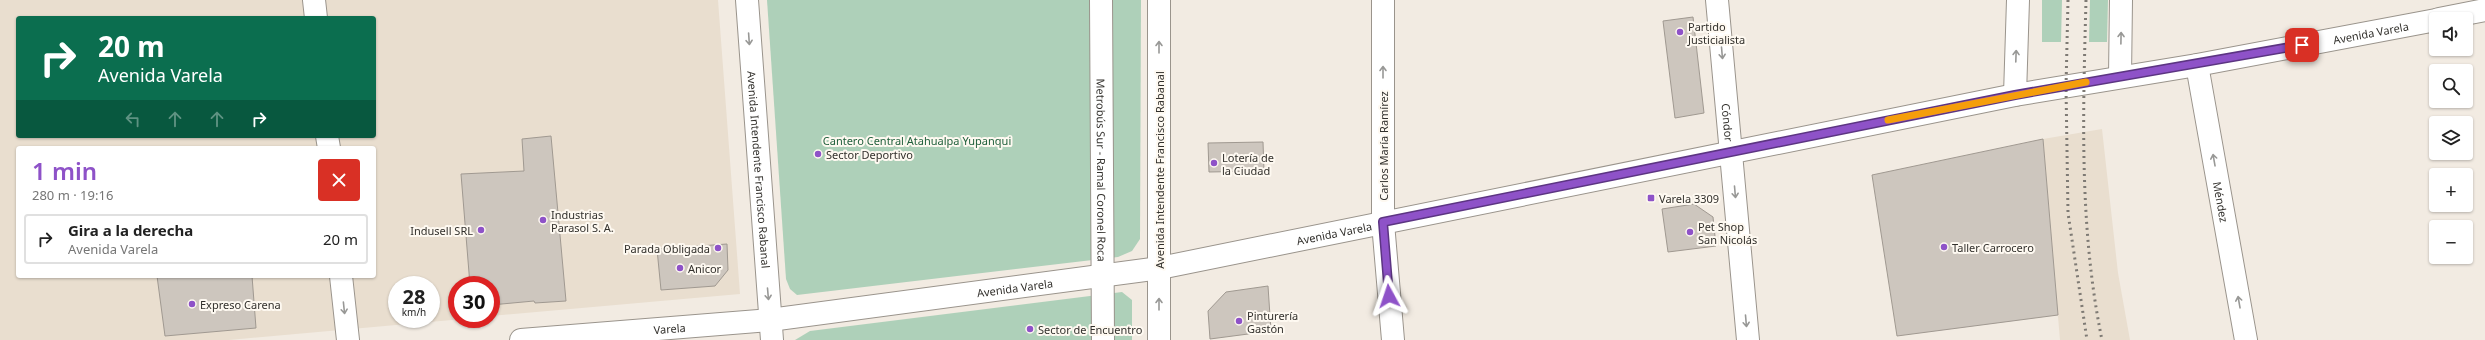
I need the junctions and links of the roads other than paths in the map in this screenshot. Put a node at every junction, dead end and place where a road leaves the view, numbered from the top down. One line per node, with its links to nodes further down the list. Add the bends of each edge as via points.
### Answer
1 (314, 0): 11 (main road)
2 (747, 0): 21 (main road, Avenida Intendente Francisco Rabanal, one-way to 21)
3 (1100, 0): 19 (main road, Metrobús Sur - Ramal Coronel Roca)
4 (1159, 0): 18 (main road, Avenida Intendente Francisco Rabanal, one-way to 4)
5 (1382, 0): 17 (main road, Carlos María Ramírez, one-way to 5)
6 (1717, 0): 16 (main road, Cóndor, one-way to 16)
7 (2018, 0): 15 (main road, one-way to 7)
8 (2121, 0): 14 (main road, one-way to 8)
9 (2485, 10): 10 (main road, Avenida Varela)
10 (2473, 12)
11 (316, 16)
12 (2429, 21): 13 (main road, Avenida Varela)
13 (2197, 65): 14 (main road, Avenida Varela); 28 (main road, Méndez, one-way to 13)
14 (2120, 77): 15 (main road, Avenida Varela)
15 (2015, 95): 16 (main road, Avenida Varela)
16 (1731, 153): 17 (main road, Avenida Varela); 27 (main road, Cóndor, one-way to 27)
17 (1383, 222): 18 (main road, Avenida Varela); 26 (main road, Carlos María Ramírez)
18 (1160, 268): 19 (main road, Avenida Varela); 25 (main road, Avenida Intendente Francisco Rabanal, one-way to 18)
19 (1102, 276): 21 (main road, Avenida Varela); 24 (main road, Metrobús Sur - Ramal Coronel Roca)
20 (341, 278): 22 (main road, one-way to 22)
21 (771, 330): 23 (main road, Varela)
22 (348, 340)
23 (521, 340)
24 (1103, 340)
25 (1159, 340)
26 (1393, 340)
27 (1748, 340)
28 (2246, 340)

